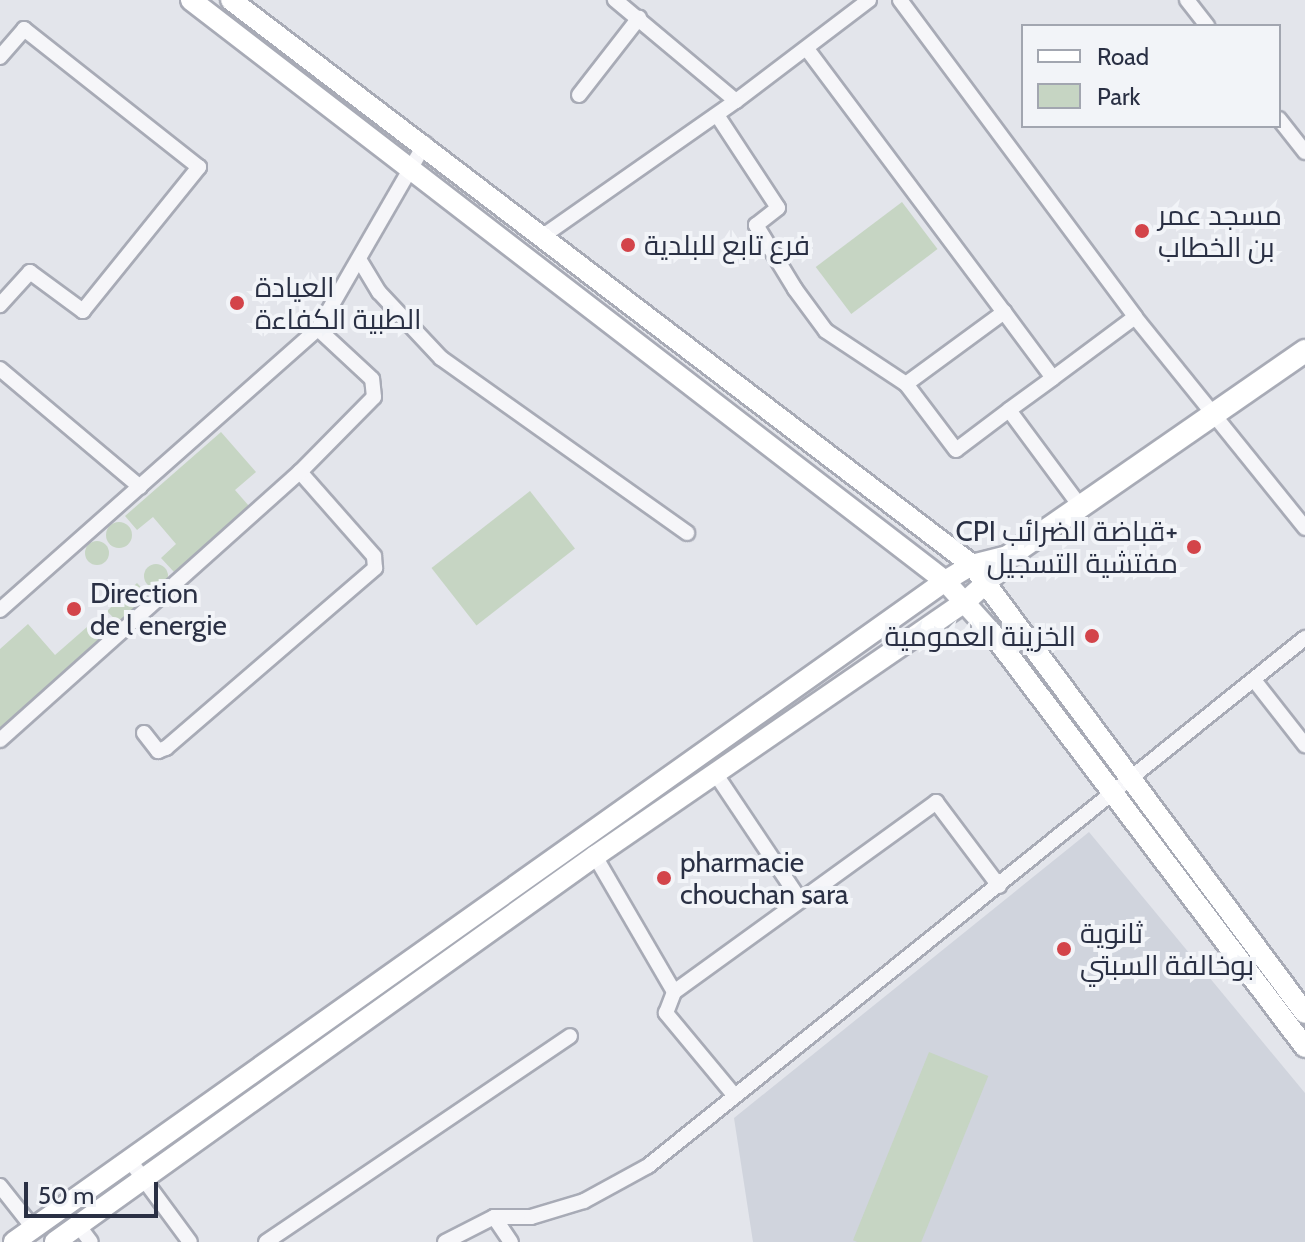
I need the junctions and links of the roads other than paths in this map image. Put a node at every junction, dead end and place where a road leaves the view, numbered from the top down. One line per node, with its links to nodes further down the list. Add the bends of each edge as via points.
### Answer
1 (191, 0): 17 (main road)
2 (231, 0): 15 (main road)
3 (615, 0): 7 (street)
4 (869, 0): 9 (street)
5 (900, 0): 22 (street)
6 (1187, 0): 8 (street)
7 (639, 18): 11 (street); 12 (street)
8 (1205, 24)
9 (807, 49): 12 (street); 21 (street)
10 (0, 57): 20 (street, via 24,29 199,167 83,311 30,272)
11 (579, 95)
12 (736, 101): 13 (street)
13 (717, 115): 18 (street); 27 (street, via 778,208 756,225 795,289 826,331)
14 (1281, 122): 16 (street)
15 (425, 144): 17 (street); 18 (main road)
16 (1305, 152)
17 (411, 165): 19 (street); 37 (main road)
18 (543, 236): 36 (main road)
19 (359, 259): 23 (street); 34 (street, via 379,292 441,358)
20 (0, 305)
21 (1004, 312): 26 (street); 27 (street)
22 (1135, 317): 26 (street); 29 (street)
23 (318, 329): 30 (street, via 372,379 376,392); 31 (street)
24 (1305, 351): 29 (main road)
25 (0, 369): 31 (street)
26 (1053, 378): 28 (street)
27 (906, 384): 28 (street, via 956,450)
28 (1009, 410): 32 (street)
29 (1212, 416): 32 (main road); 33 (street)
30 (300, 472): 43 (street, via 374,556 375,568 166,748 158,751); 44 (street)
31 (140, 487): 40 (street)
32 (1080, 506): 35 (main road)
33 (1305, 528)
34 (687, 533)
35 (1009, 556): 36 (main road); 38 (main road)
36 (972, 565): 37 (main road); 38 (main road)
37 (945, 581): 39 (main road); 57 (main road)
38 (989, 583): 39 (main road); 47 (main road)
39 (965, 602): 46 (main road); 48 (main road)
40 (0, 610)
41 (1305, 638): 42 (street)
42 (1254, 680): 45 (street); 47 (street)
43 (144, 733)
44 (0, 740)
45 (1305, 745)
46 (715, 773): 49 (main road); 51 (street)
47 (1130, 775): 48 (street); 53 (main road)
48 (1109, 791): 50 (street); 55 (main road)
49 (595, 856): 52 (street); 58 (main road)
50 (999, 886): 51 (street, via 936,802); 56 (street)
51 (800, 900): 52 (street)
52 (674, 992): 56 (street, via 666,1013)
53 (1302, 1003)
54 (570, 1036): 66 (street)
55 (1305, 1047)
56 (734, 1095): 60 (street, via 615,1187 545,1215)
57 (131, 1162): 58 (street); 61 (main road)
58 (144, 1180): 62 (main road); 65 (street)
59 (0, 1186): 61 (street)
60 (494, 1217): 67 (street); 68 (street)
61 (34, 1229): 63 (main road)
62 (85, 1234): 64 (main road)
63 (14, 1242)
64 (55, 1242)
65 (190, 1242)
66 (266, 1242)
67 (445, 1242)
68 (511, 1242)

